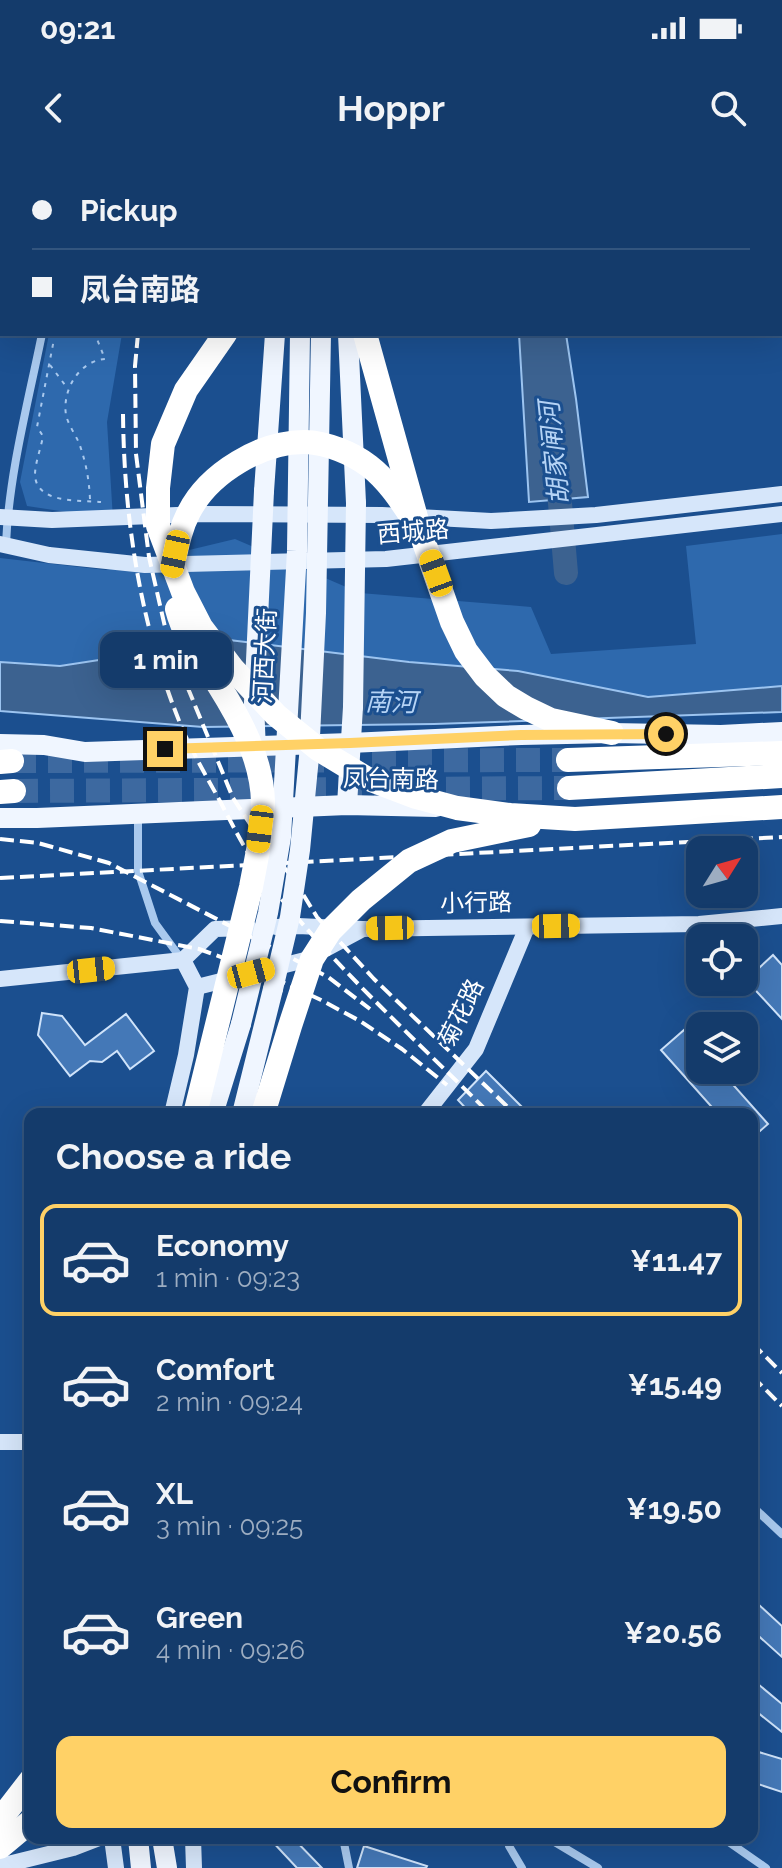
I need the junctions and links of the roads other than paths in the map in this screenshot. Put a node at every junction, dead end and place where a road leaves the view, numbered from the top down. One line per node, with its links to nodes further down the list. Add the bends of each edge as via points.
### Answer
1 (42, 336): 10 (street)
2 (224, 336): 28 (highway, bridge, via 186,390 163,444 158,488 158,526 201,627 276,715 366,778 457,808)
3 (275, 336): 16 (main road, bridge)
4 (300, 336): 38 (main road, 河西大街, bridge, via 297,551 281,837 241,1024)
5 (321, 336): 39 (main road, 河西大街, bridge, via 316,613 300,850 290,917)
6 (348, 336): 15 (main road, bridge, via 356,503)
7 (366, 336): 11 (highway, bridge)
8 (782, 494): 10 (street, 西城路, via 491,521 382,515)
9 (782, 514): 12 (street, 西城路, via 386,559 145,565 49,555)
10 (4, 518): 12 (street)
11 (419, 528): 14 (highway, bridge, via 452,622 485,676 506,696 551,720); 37 (highway, bridge, via 388,484 367,465 327,445 305,442 256,453 231,466 190,510 179,535 171,573 181,622 247,736 263,802 251,887)
12 (3, 544)
13 (782, 732): 14 (main road, 凤台南路)
14 (612, 733): 15 (main road, 凤台南路, bridge)
15 (350, 743): 16 (main road, 凤台南路); 23 (main road)
16 (256, 746): 18 (main road, 凤台南路, via 85,752 44,745); 25 (main road)
17 (782, 753): 19 (highway)
18 (4, 756)
19 (568, 760)
20 (782, 776): 21 (highway)
21 (569, 788)
22 (782, 798): 23 (main road, 凤台南路, via 582,809)
23 (347, 805): 25 (main road, 凤台南路)
24 (782, 807): 28 (highway, bridge)
25 (256, 810): 26 (main road, 凤台南路)
26 (138, 813): 27 (main road, 凤台南路); 32 (street, via 138,871 155,923)
27 (0, 818)
28 (575, 819): 41 (highway, bridge, via 452,841 409,861 361,900 330,931 312,959)
29 (782, 916): 30 (street, 小行路, via 699,924)
30 (527, 927): 31 (street, 小行路); 42 (street, 菊花路, via 476,1049)
31 (362, 929): 32 (street, 小行路, via 215,929); 33 (street, 小行路)
32 (183, 960): 34 (street); 35 (street)
33 (305, 960): 35 (street, 小行路); 40 (street, via 280,1024)
34 (0, 979)
35 (197, 987): 36 (street)
36 (173, 1108)
37 (196, 1108)
38 (215, 1108)
39 (243, 1108)
40 (262, 1108)
41 (263, 1108)
42 (430, 1108)
43 (0, 1442): 44 (street)
44 (24, 1442)
45 (758, 1512): 46 (street)
46 (782, 1534)
47 (24, 1789): 48 (highway)
48 (0, 1820)
49 (24, 1827): 59 (highway)
50 (83, 1844): 60 (street)
51 (113, 1844): 61 (street)
52 (138, 1844): 62 (main road)
53 (163, 1844): 63 (main road)
54 (193, 1844): 64 (street)
55 (344, 1844): 65 (street)
56 (509, 1844): 66 (street)
57 (558, 1844): 67 (street)
58 (732, 1844): 68 (street)
59 (0, 1847)
60 (0, 1866)
61 (116, 1868)
62 (141, 1868)
63 (167, 1868)
64 (194, 1868)
65 (349, 1868)
66 (522, 1868)
67 (598, 1868)
68 (766, 1868)

